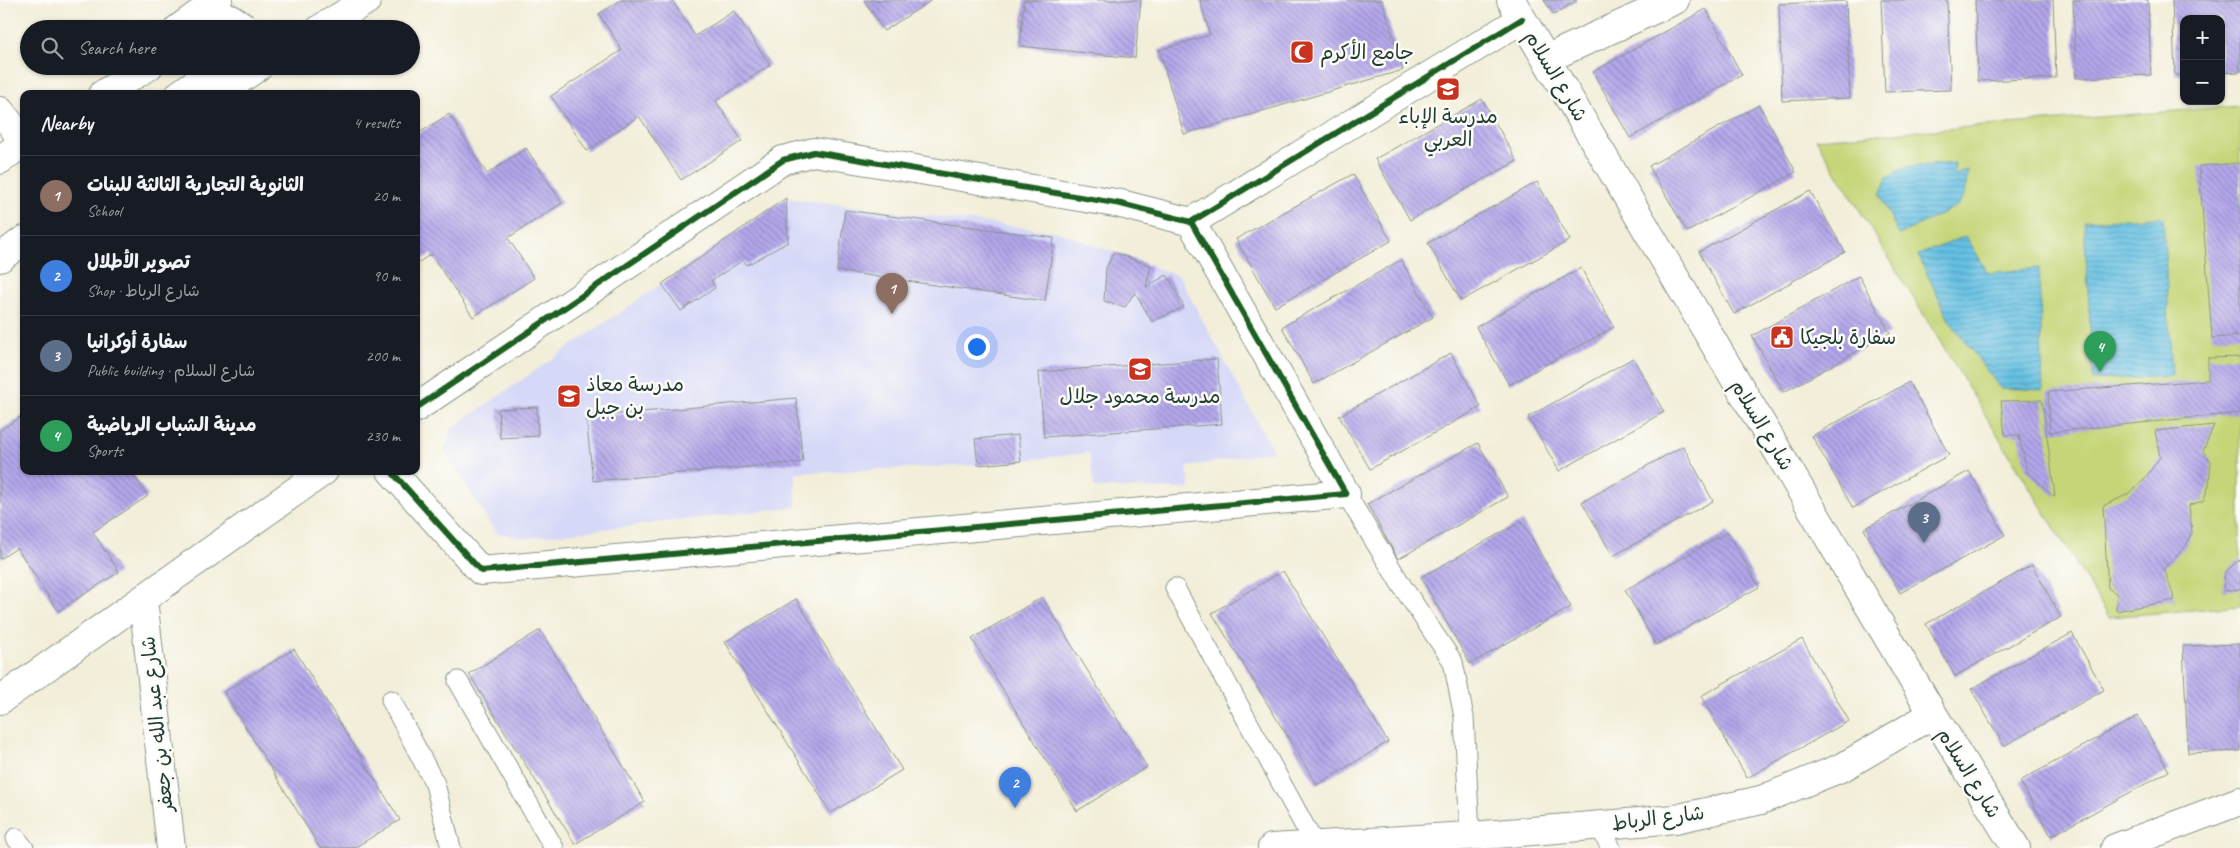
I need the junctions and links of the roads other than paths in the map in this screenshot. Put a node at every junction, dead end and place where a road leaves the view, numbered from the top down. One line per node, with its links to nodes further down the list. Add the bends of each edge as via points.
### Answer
1 (218, 0): 5 (main road)
2 (367, 0): 6 (main road)
3 (1675, 0): 7 (main road)
4 (1517, 9): 7 (main road, شارع السلام); 20 (main road)
5 (190, 20)
6 (335, 20)
7 (1546, 59): 32 (main road, شارع السلام)
8 (115, 75): 12 (main road)
9 (135, 75): 13 (main road)
10 (207, 75): 14 (main road)
11 (246, 75): 15 (main road)
12 (95, 90)
13 (110, 90)
14 (186, 90)
15 (225, 90)
16 (0, 111): 17 (main road)
17 (20, 137)
18 (20, 145): 19 (main road)
19 (0, 160)
20 (1191, 222): 23 (main road, via 1121,204 814,152 784,160); 26 (main road)
21 (20, 243): 22 (main road)
22 (0, 258)
23 (420, 405)
24 (318, 475): 28 (main road)
25 (395, 475): 26 (main road, via 481,571)
26 (1346, 494): 35 (lane, via 1402,586 1454,662)
27 (1175, 588): 36 (lane)
28 (143, 599): 30 (main road); 37 (main road, شارع عبد الله بن جعفر)
29 (458, 681): 39 (lane)
30 (0, 700)
31 (391, 700): 38 (lane, via 435,784)
32 (1933, 714): 34 (main road, شارع الرباط, via 1843,767 1762,800); 41 (main road, شارع السلام)
33 (2240, 801): 42 (main road)
34 (1605, 836): 35 (main road, شارع الرباط)
35 (1482, 839): 36 (main road, شارع الرباط)
36 (1315, 845): 40 (main road, شارع الرباط)
37 (171, 848)
38 (451, 848)
39 (554, 848)
40 (1282, 848)
41 (2016, 848)
42 (2115, 848)

